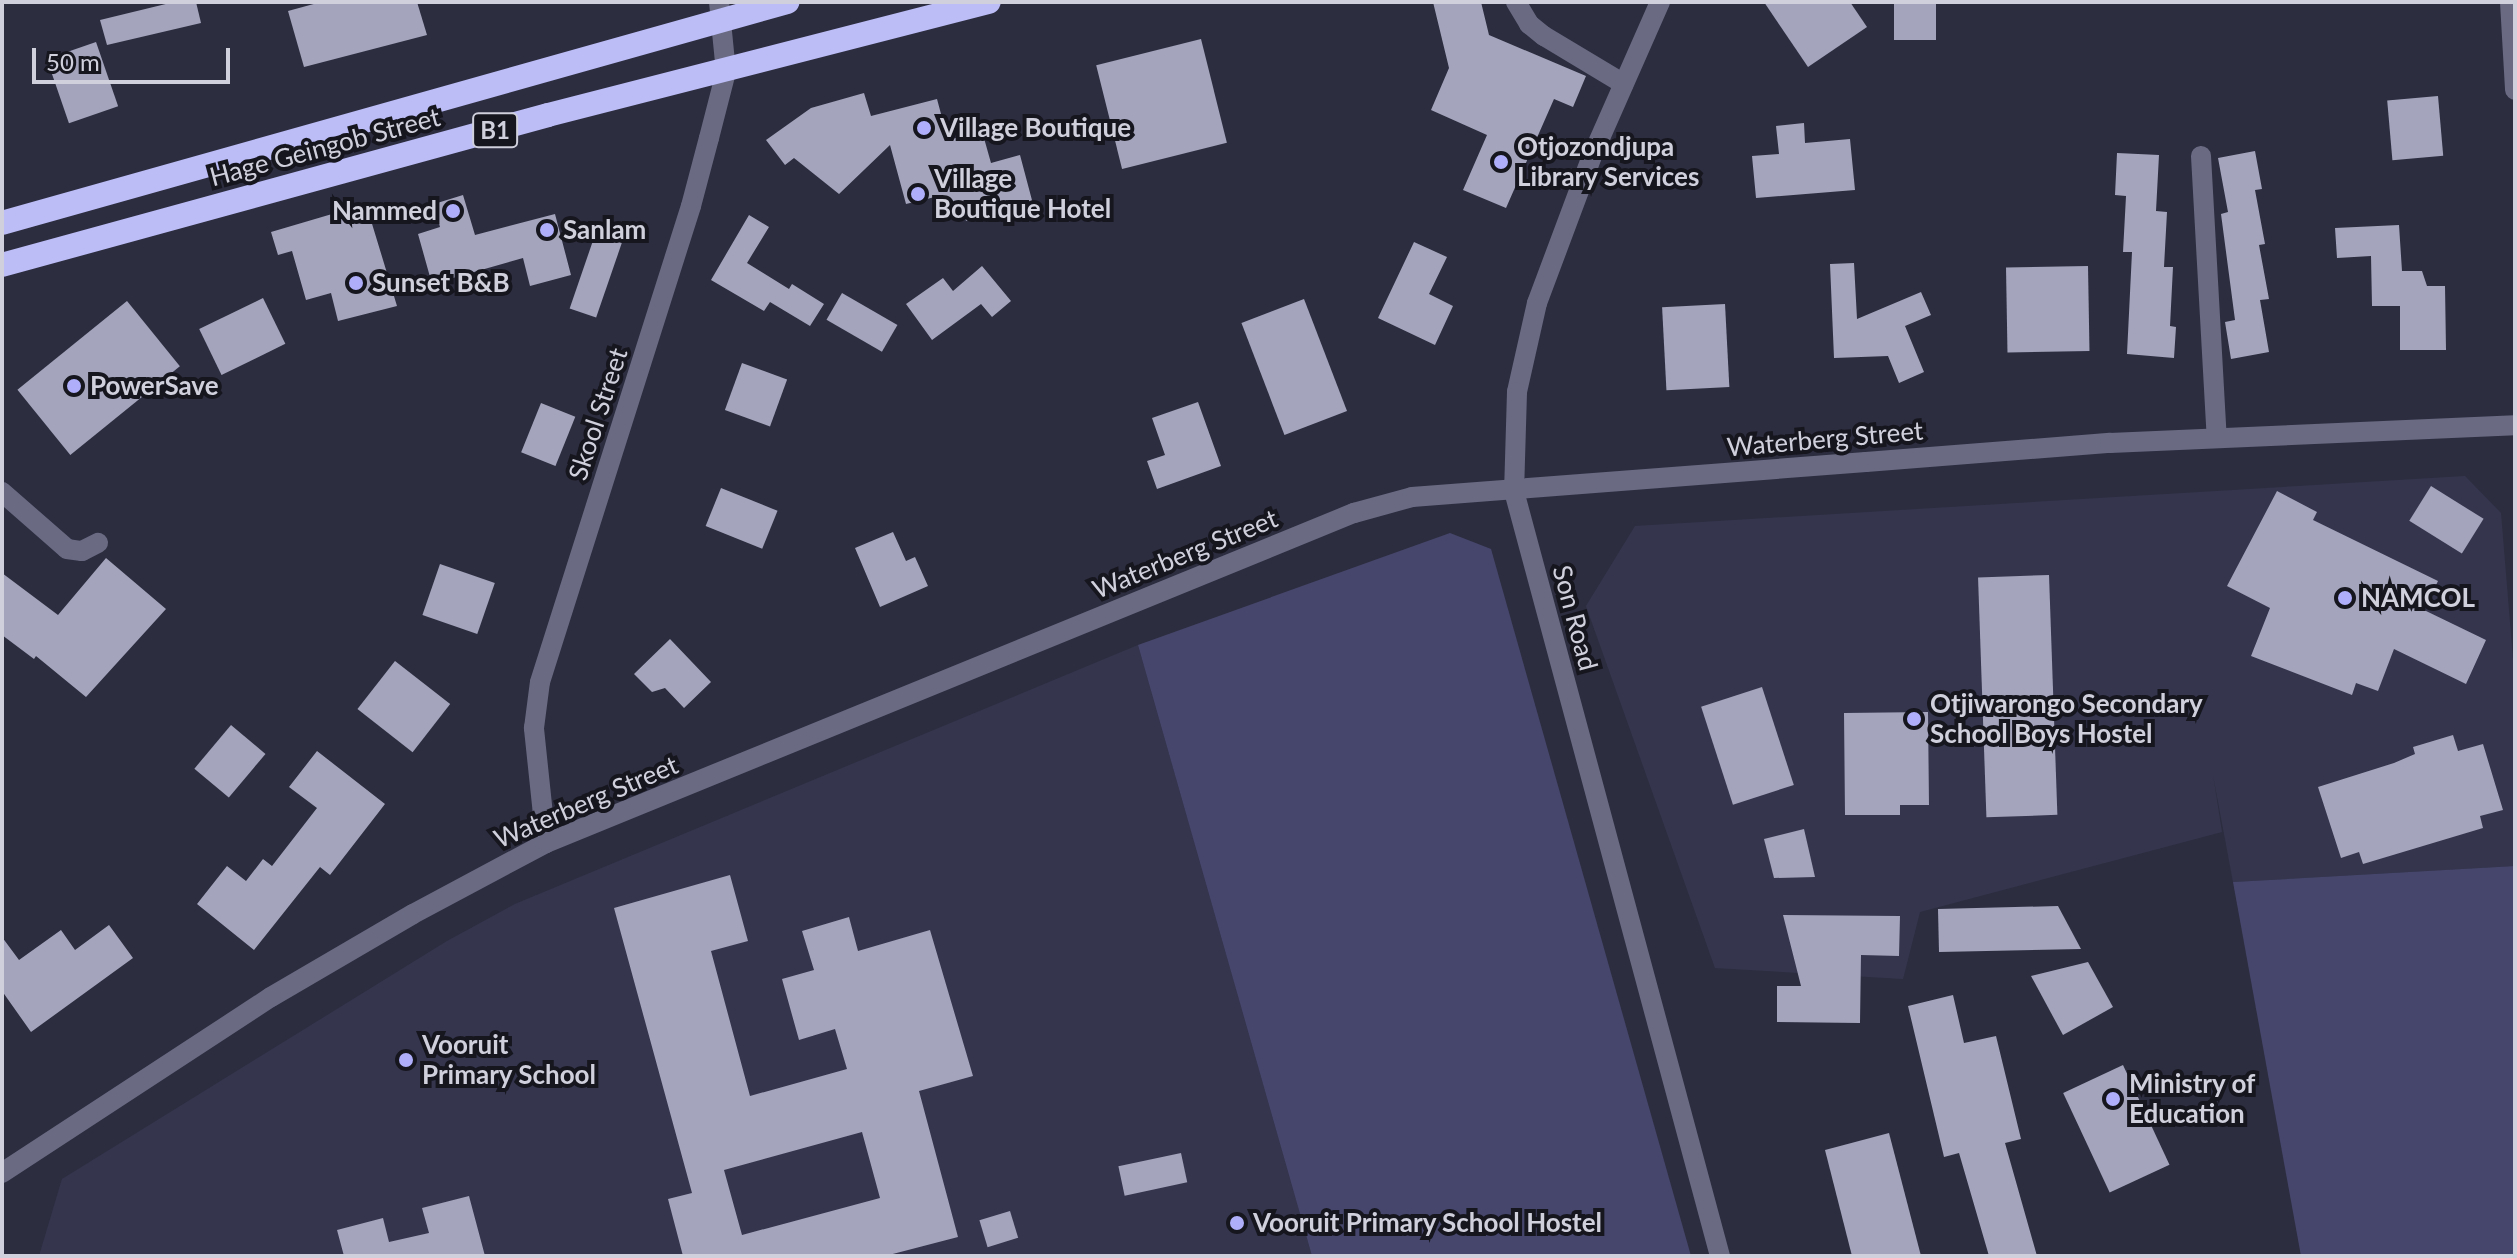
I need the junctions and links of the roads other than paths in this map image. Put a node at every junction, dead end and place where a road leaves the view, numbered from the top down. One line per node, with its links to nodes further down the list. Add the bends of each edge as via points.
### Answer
1 (787, 2): 6 (highway, Hage Geingob Street / B1)
2 (989, 2): 7 (highway, Hage Geingob Street / B1)
3 (1516, 2): 9 (street, via 1544,36)
4 (1660, 2): 9 (street, Son Road)
5 (2510, 2): 10 (street)
6 (721, 10): 7 (street, Skool Street); 8 (highway, Hage Geingob Street / B1)
7 (726, 72): 11 (highway, Hage Geingob Street / B1); 20 (street, Skool Street, via 691,206 540,682 534,728)
8 (538, 73): 11 (highway); 13 (highway, Hage Geingob Street / B1)
9 (1624, 84): 17 (street, Son Road, via 1537,303 1517,392)
10 (2515, 90)
11 (548, 115): 14 (highway, Hage Geingob Street / B1)
12 (2201, 156): 16 (street)
13 (2, 223)
14 (2, 265)
15 (2515, 425): 16 (street, Waterberg Street)
16 (2217, 438): 17 (street, Waterberg Street)
17 (1514, 491): 20 (street, Waterberg Street, via 1412,497 1354,513); 22 (street, Son Road)
18 (2, 492): 19 (street, via 67,549 82,551)
19 (98, 543)
20 (546, 843): 21 (street, Waterberg Street, via 271,997)
21 (2, 1173)
22 (1720, 1256)

